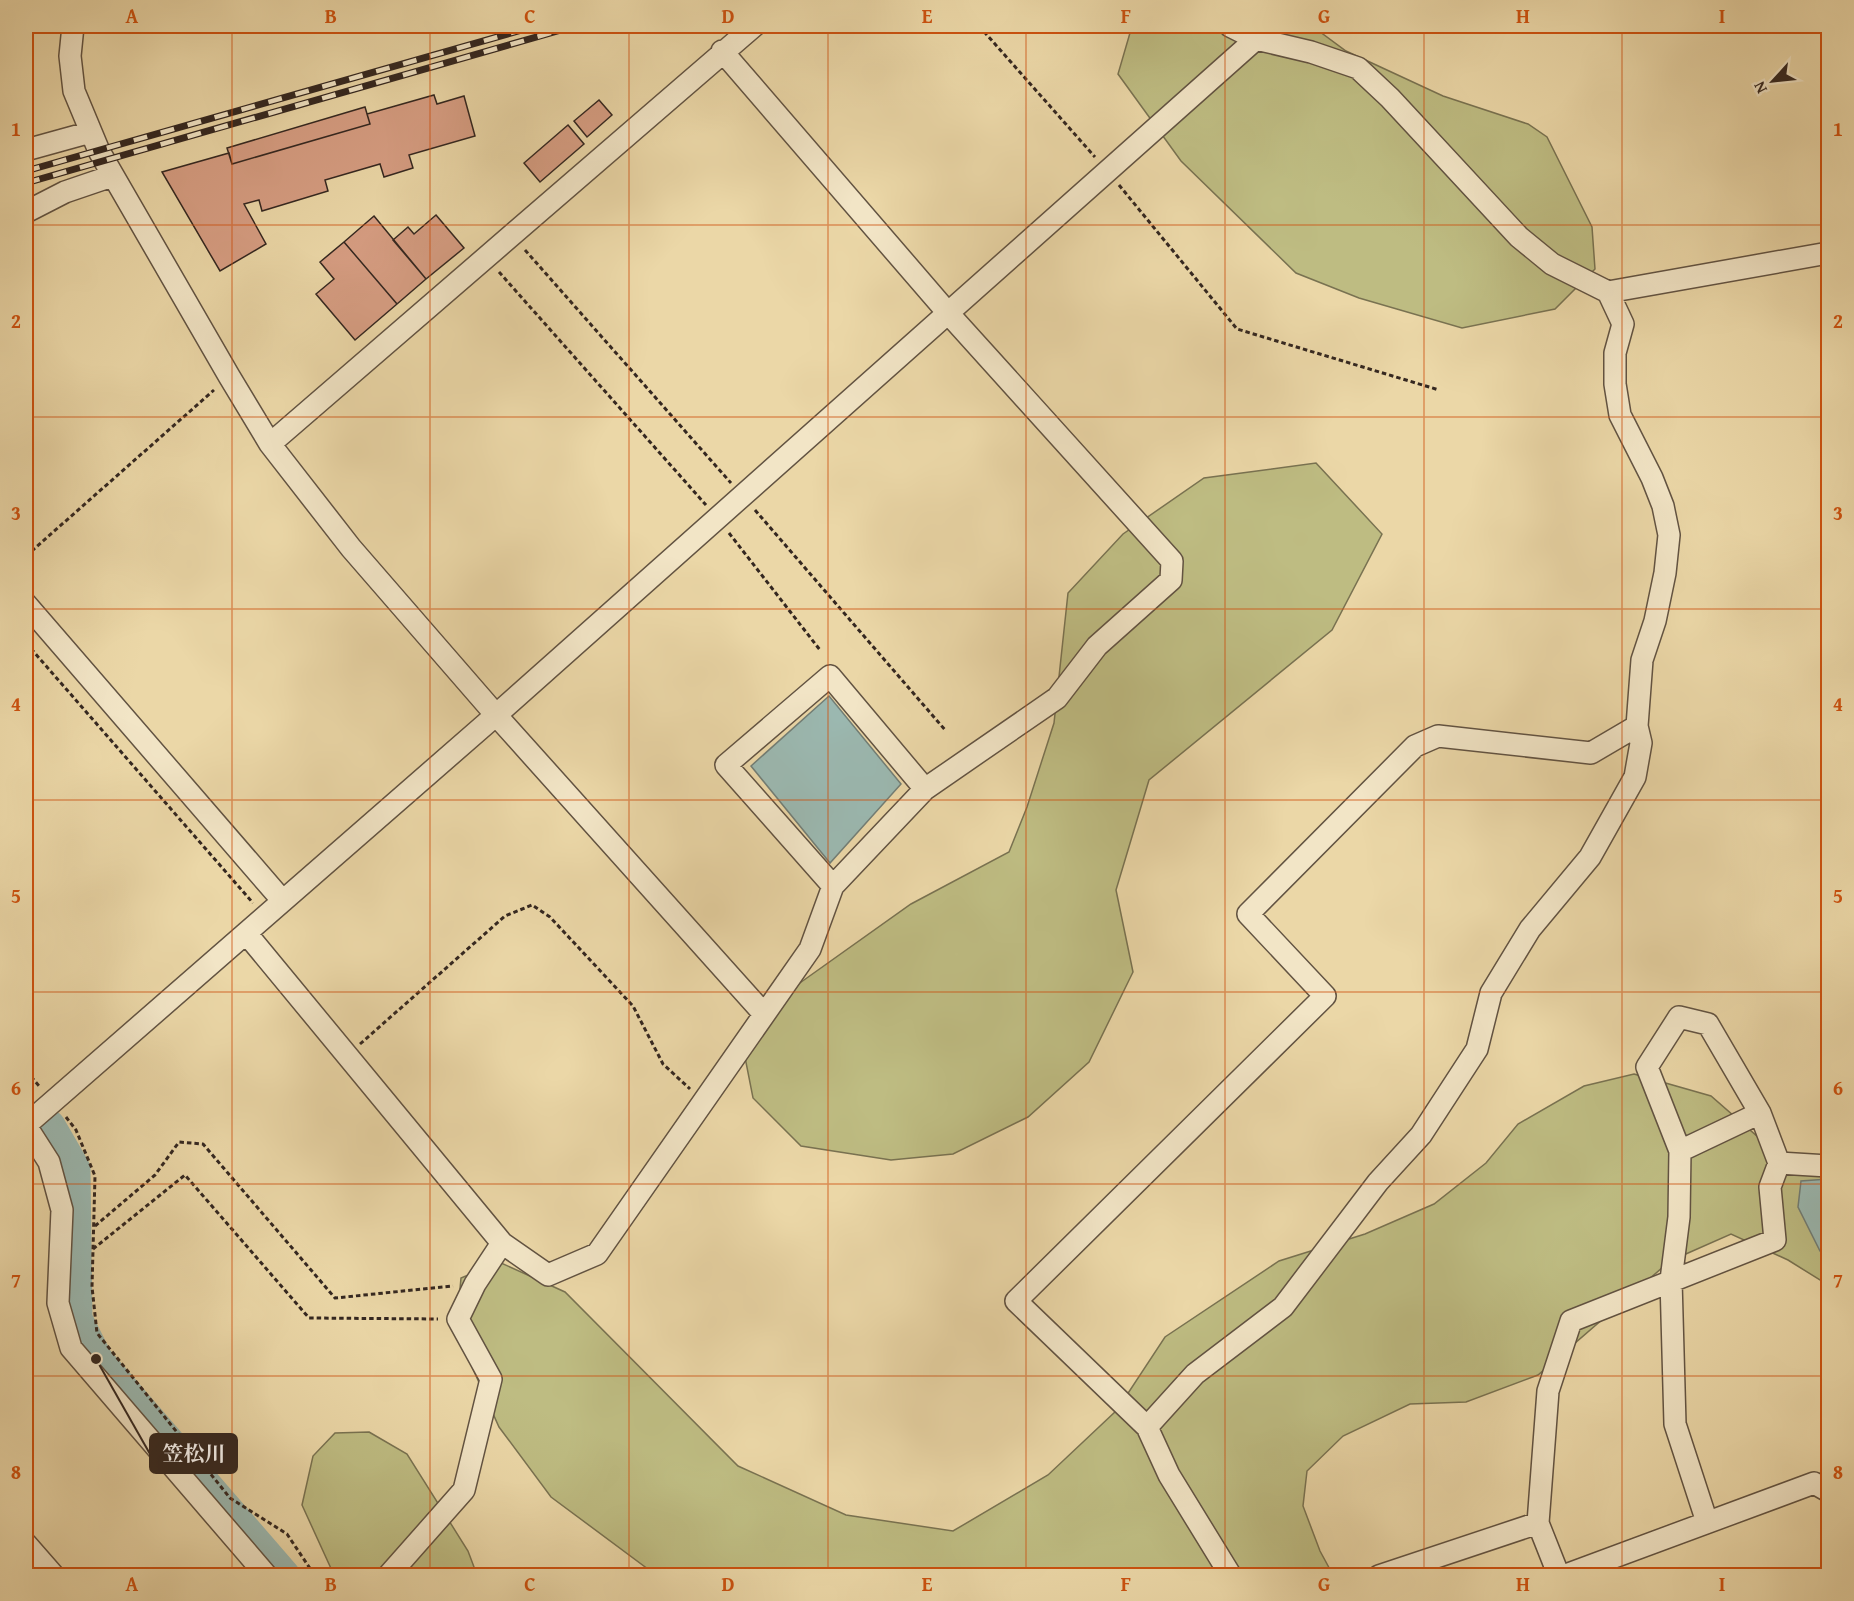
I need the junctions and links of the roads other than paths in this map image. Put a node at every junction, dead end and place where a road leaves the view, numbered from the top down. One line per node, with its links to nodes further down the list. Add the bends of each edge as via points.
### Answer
1 (73, 26): 6 (street, via 70,56 74,91)
2 (754, 26): 5 (street)
3 (1230, 26): 4 (street)
4 (1256, 39): 11 (street, via 1358,68 1519,237 1552,264); 12 (street)
5 (722, 51): 12 (street); 13 (street)
6 (91, 132): 7 (street); 8 (street)
7 (26, 150)
8 (112, 176): 9 (street, via 65,192); 13 (street)
9 (26, 212)
10 (1828, 253): 11 (street)
11 (1608, 292): 16 (street, via 1623,324 1615,353 1620,415 1652,478 1663,506 1668,535 1665,573 1642,660)
12 (948, 313): 15 (street); 17 (street, via 1172,561 1171,580 1097,646 1057,698)
13 (270, 444): 15 (street, via 351,548)
14 (26, 604): 19 (street)
15 (496, 715): 19 (street); 21 (street)
16 (1637, 726): 29 (street, via 1641,743 1635,777 1590,857 1530,929 1491,993 1476,1049 1421,1136 1378,1182 1283,1307 1195,1374); 29 (street, via 1591,753 1438,736 1415,746 1248,914 1325,996 1016,1301)
17 (925, 789): 18 (street); 18 (street, via 830,676 726,765)
18 (833, 886): 21 (street, via 810,949)
19 (282, 900): 20 (street)
20 (246, 933): 23 (street); 27 (street)
21 (764, 1014): 27 (street, via 597,1254 548,1275)
22 (1760, 1113): 24 (street); 24 (street, via 1708,1024 1679,1017 1647,1067); 25 (street)
23 (26, 1126): 35 (street, via 50,1162 62,1210 58,1303 71,1348)
24 (1680, 1151): 28 (street, via 1679,1217)
25 (1779, 1163): 26 (street); 28 (street, via 1770,1187 1775,1240)
26 (1828, 1166)
27 (502, 1243): 36 (street, via 458,1319 491,1379 464,1490)
28 (1671, 1280): 31 (street, via 1675,1424); 32 (street, via 1571,1321 1548,1391)
29 (1147, 1427): 37 (street, via 1168,1475)
30 (1828, 1491): 31 (street, via 1814,1483)
31 (1707, 1522): 39 (street)
32 (1538, 1523): 38 (street); 39 (street)
33 (26, 1544): 34 (street)
34 (54, 1575)
35 (267, 1575)
36 (388, 1575)
37 (1232, 1575)
38 (1379, 1575)
39 (1561, 1575)

